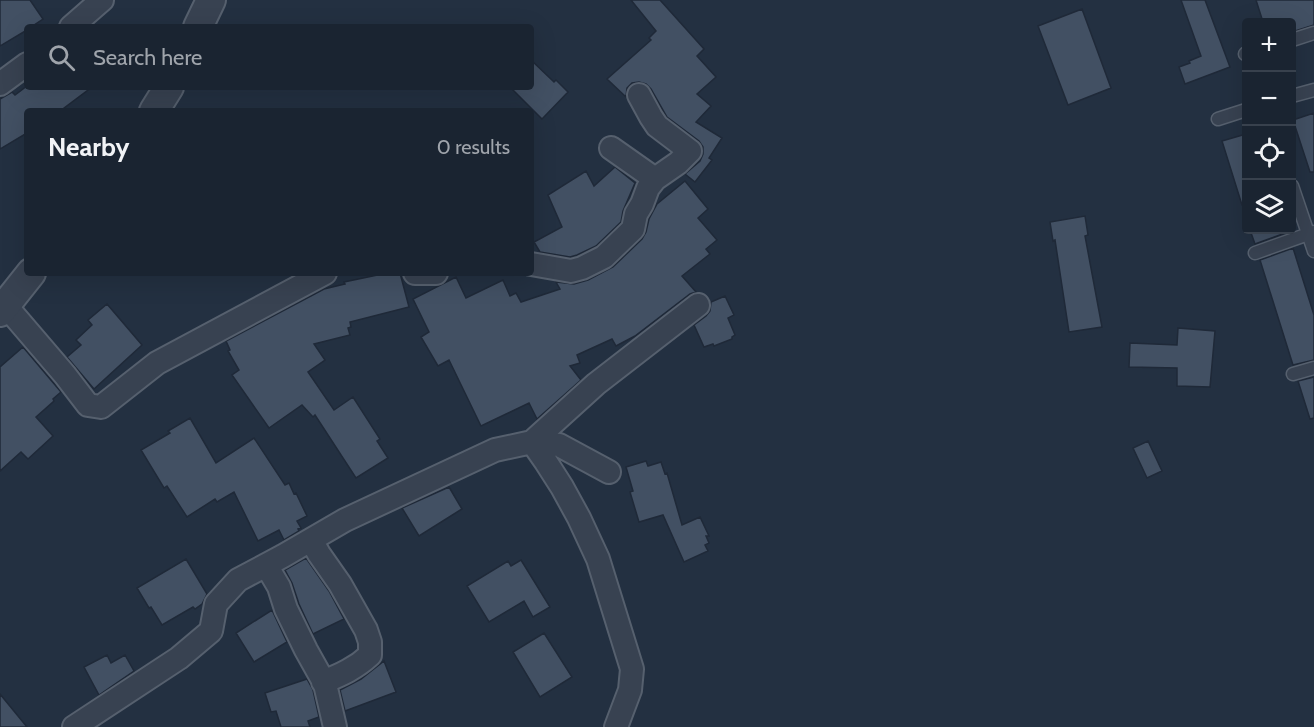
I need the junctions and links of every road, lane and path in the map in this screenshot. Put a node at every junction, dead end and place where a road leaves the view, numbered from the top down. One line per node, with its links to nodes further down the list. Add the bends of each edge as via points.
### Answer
1 (102, 0): 3 (street)
2 (211, 0): 4 (street)
3 (74, 24)
4 (199, 24)
5 (1314, 33): 6 (lane)
6 (1296, 39)
7 (24, 66): 8 (street)
8 (0, 84)
9 (167, 90): 13 (street)
10 (1314, 90): 12 (lane)
11 (639, 95): 17 (street, via 657,126 690,151)
12 (1296, 95)
13 (156, 108)
14 (1242, 111): 15 (lane)
15 (1218, 119)
16 (611, 148): 17 (street)
17 (655, 179): 22 (street, via 636,214 633,229 604,257 570,271)
18 (1296, 196): 19 (lane)
19 (1311, 233): 20 (lane); 21 (lane)
20 (1314, 251)
21 (1255, 253)
22 (534, 265)
23 (30, 276): 26 (street)
24 (319, 276): 26 (street, via 157,363 102,407 88,405)
25 (698, 305): 29 (street, via 596,384)
26 (3, 309)
27 (1314, 368): 28 (lane)
28 (1293, 374)
29 (532, 442): 30 (street, via 559,445); 31 (street, via 495,450 345,520); 36 (street, via 568,497 598,559 632,669 630,690)
30 (609, 472)
31 (311, 540): 32 (street); 33 (street, via 340,584 370,642 370,656 361,664)
32 (266, 565): 33 (street); 34 (street, via 238,580 216,604 211,631 179,658)
33 (323, 682): 35 (street)
34 (74, 727)
35 (335, 727)
36 (616, 727)

